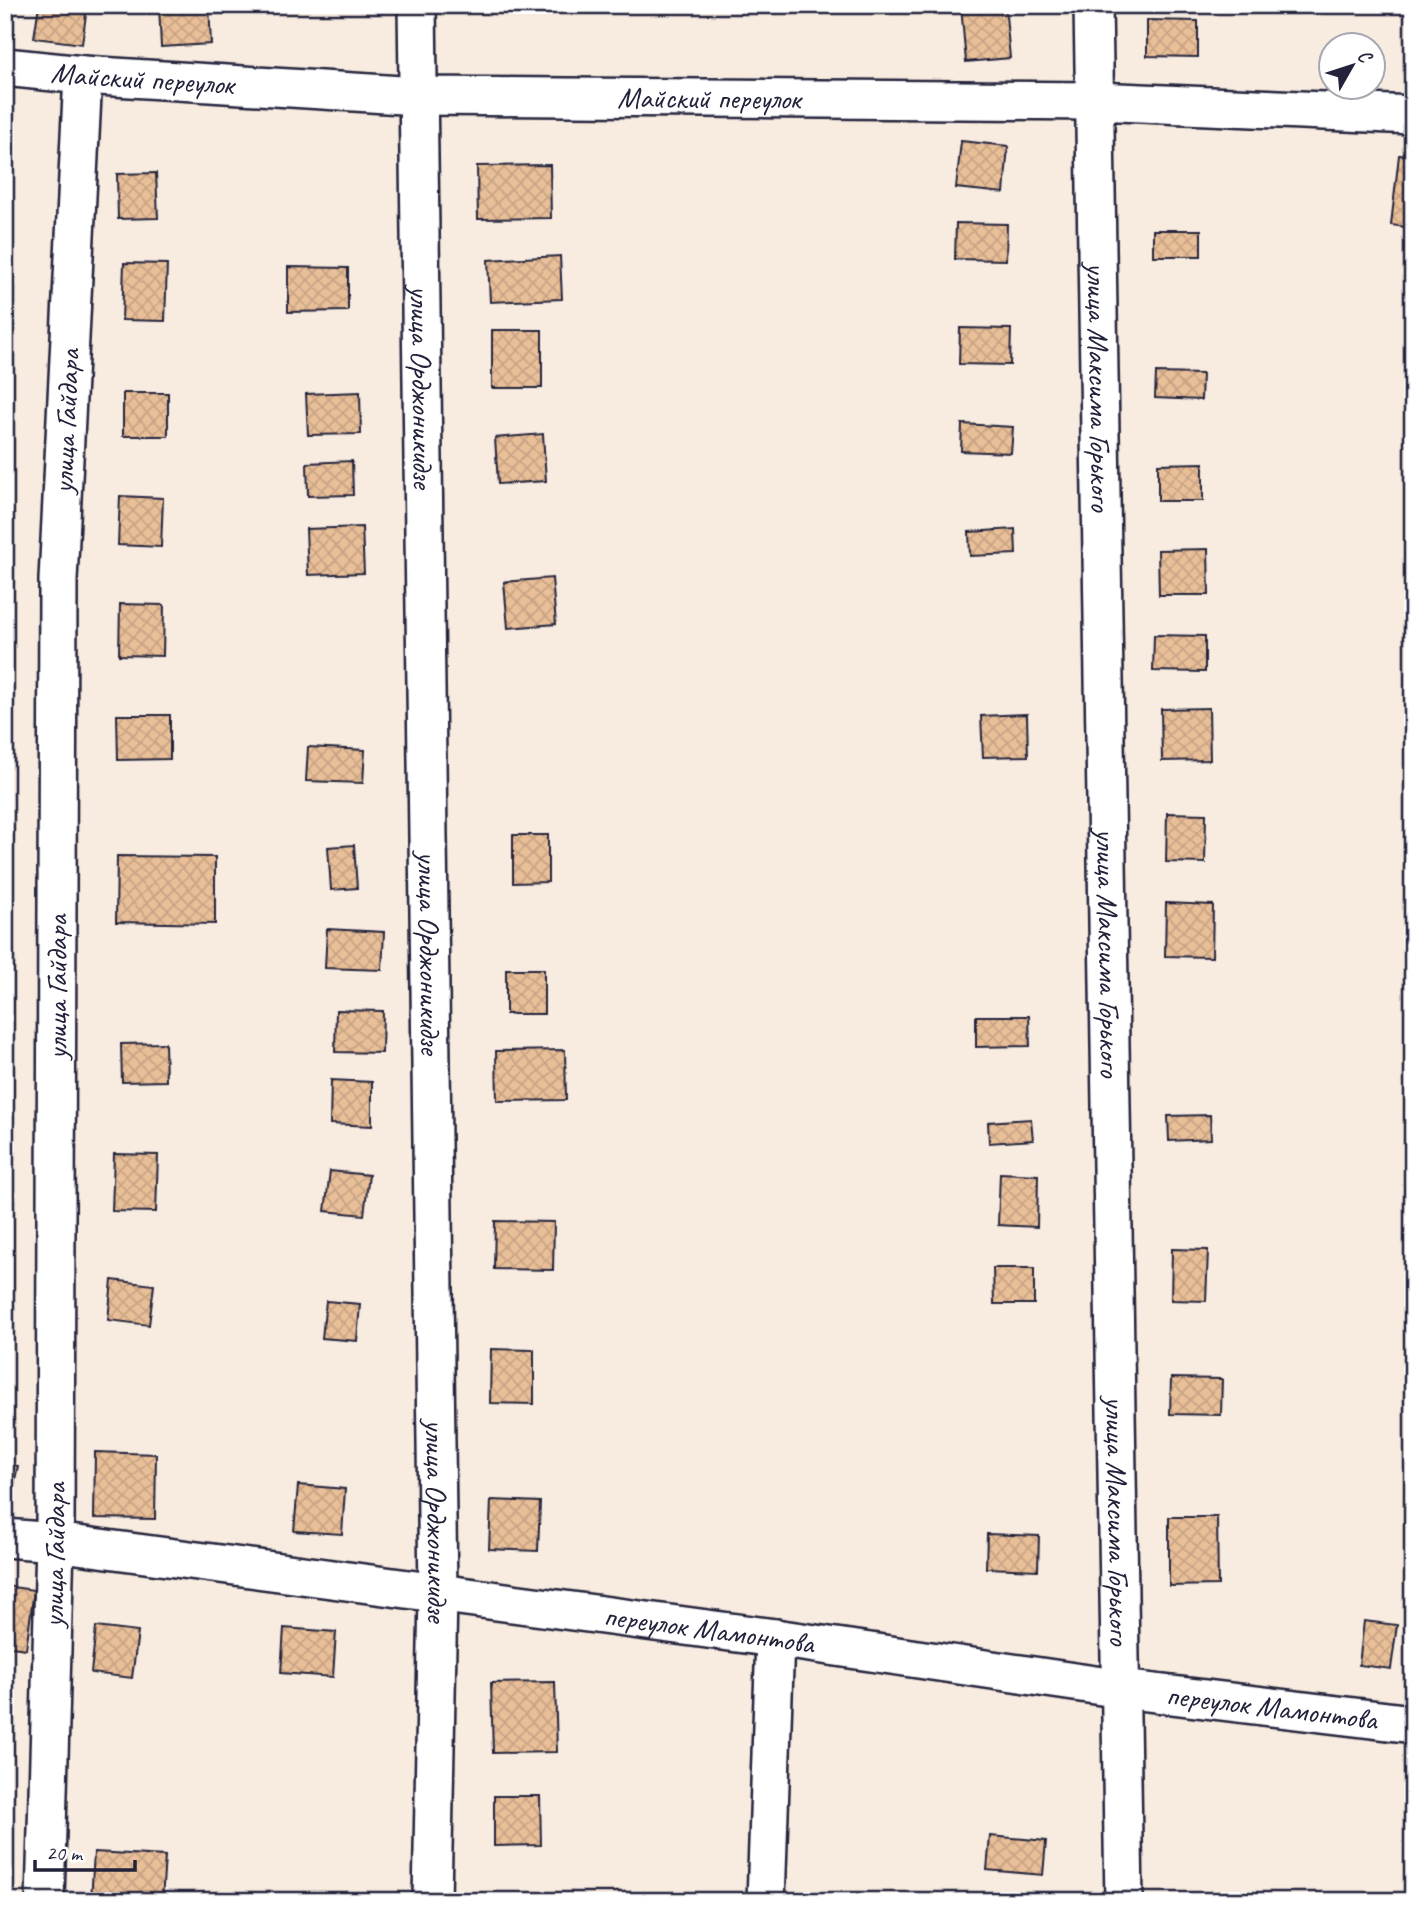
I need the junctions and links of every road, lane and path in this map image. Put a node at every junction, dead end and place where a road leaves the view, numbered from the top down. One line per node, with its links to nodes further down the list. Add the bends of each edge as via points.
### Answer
1 (417, 5): 5 (street, улица Орджоникидзе)
2 (1093, 5): 6 (street, улица Максима Горького)
3 (5, 66): 4 (street, Майский переулок)
4 (83, 75): 5 (street, Майский переулок); 9 (street, улица Гайдара, via 58,580)
5 (418, 96): 6 (street, Майский переулок); 10 (street, улица Орджоникидзе)
6 (1096, 101): 7 (street, Майский переулок); 12 (street, улица Максима Горького)
7 (1413, 115)
8 (5, 1538): 9 (street, переулок Мамонтова)
9 (55, 1542): 10 (street, переулок Мамонтова); 14 (street, улица Гайдара)
10 (438, 1594): 11 (street, переулок Мамонтова); 15 (street, улица Орджоникидзе)
11 (775, 1638): 12 (street, переулок Мамонтова); 16 (street)
12 (1122, 1689): 13 (street, переулок Мамонтова); 17 (street, улица Максима Горького)
13 (1413, 1724)
14 (45, 1901)
15 (432, 1901)
16 (766, 1901)
17 (1125, 1901)

